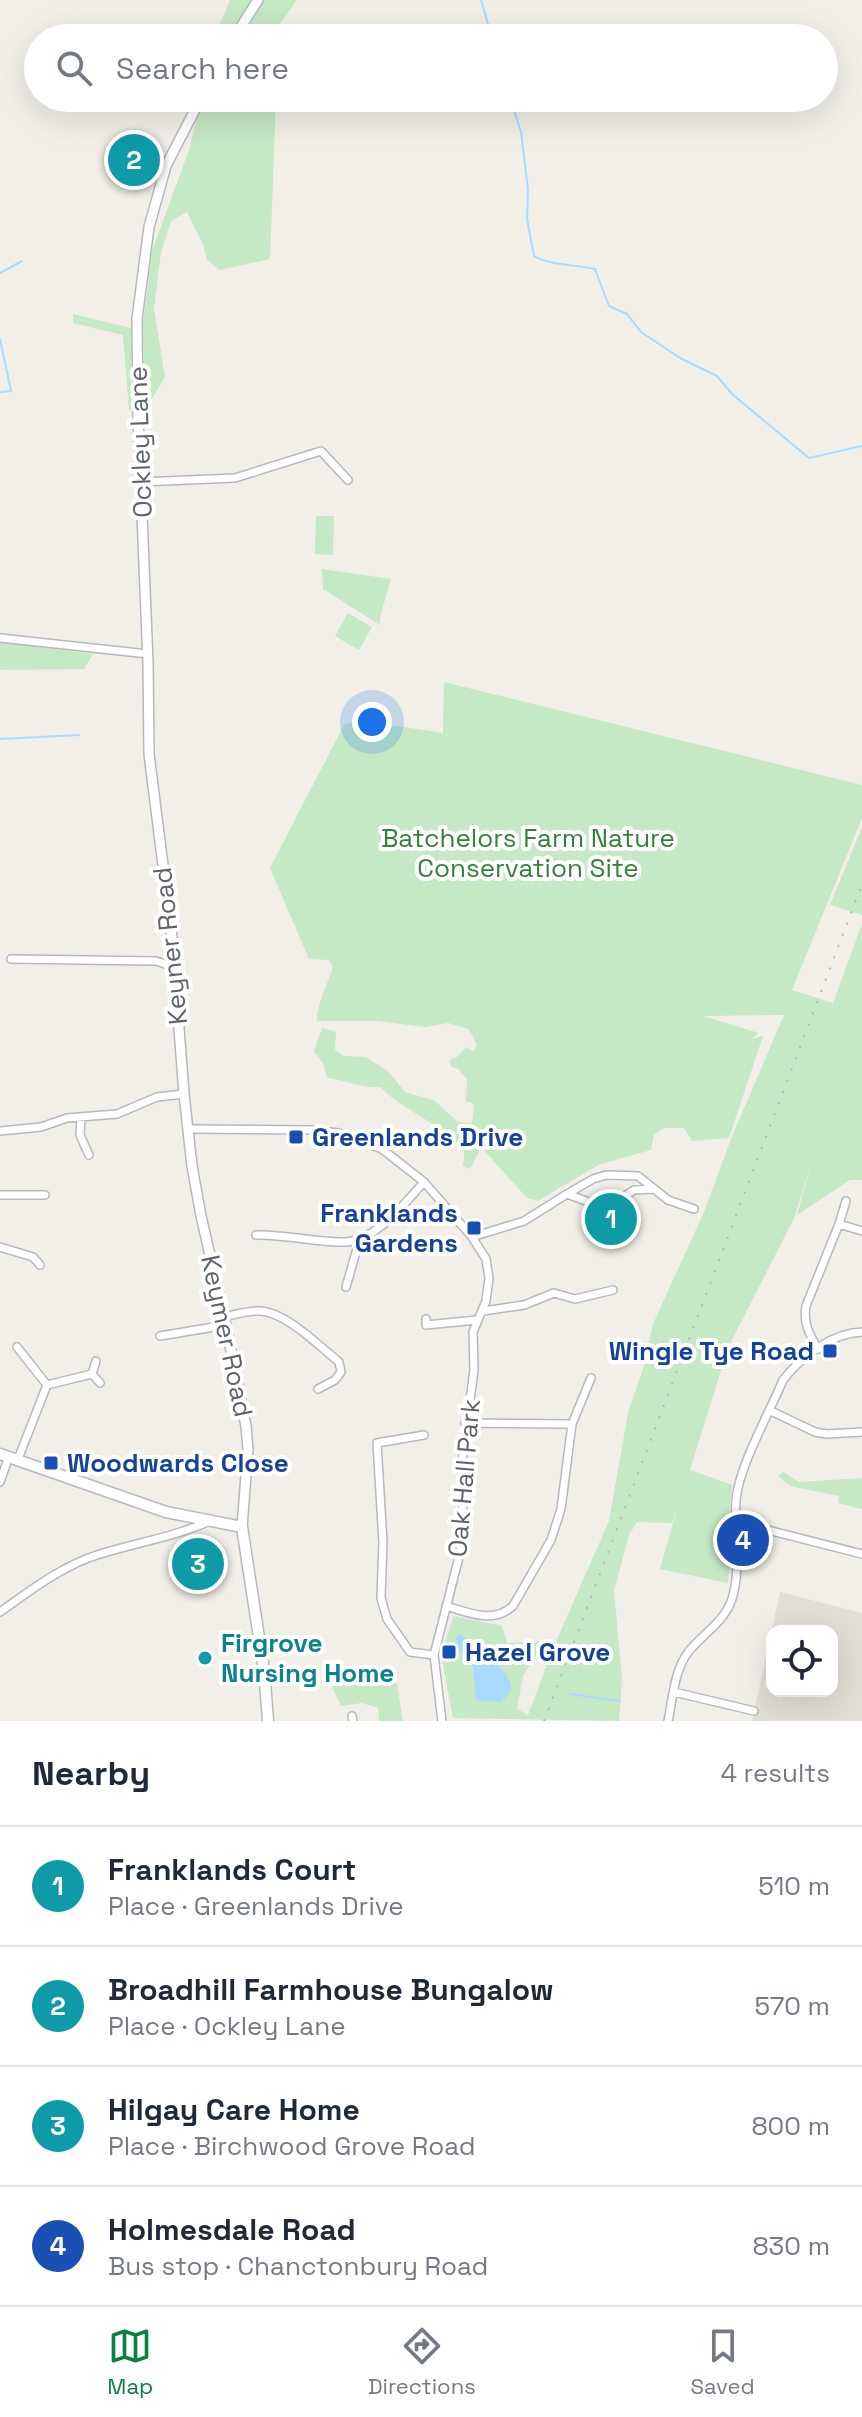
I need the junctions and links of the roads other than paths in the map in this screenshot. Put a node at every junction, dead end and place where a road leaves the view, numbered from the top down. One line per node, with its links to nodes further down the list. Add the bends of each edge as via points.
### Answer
1 (258, 0): 2 (street)
2 (243, 24)
3 (194, 112): 5 (street, Ockley Lane, via 166,166 149,227 137,319)
4 (348, 480): 5 (street, via 321,451 235,478)
5 (140, 482): 7 (street, Ockley Lane)
6 (0, 638): 7 (street)
7 (148, 654): 8 (street, Ockley Lane)
8 (154, 798): 9 (street, Keyner Road)
9 (172, 952): 11 (street); 12 (street, Keyner Road)
10 (11, 959): 11 (street)
11 (156, 961): 12 (street)
12 (174, 967): 13 (street, Keyner Road)
13 (184, 1094): 14 (street, via 157,1097 117,1114); 15 (street, Keymer Road)
14 (81, 1118): 16 (street); 17 (street, via 80,1135)
15 (188, 1129): 19 (street, via 339,1133 382,1149); 39 (street, Keymer Road)
16 (0, 1131)
17 (89, 1155)
18 (621, 1177): 20 (street, via 638,1176); 21 (street); 22 (street, via 593,1179)
19 (424, 1182): 30 (street); 31 (street, via 377,1229)
20 (653, 1189): 21 (street); 26 (street)
21 (638, 1190): 22 (street, via 602,1207)
22 (567, 1194): 30 (street, via 524,1221)
23 (0, 1195): 24 (street)
24 (45, 1195)
25 (846, 1201): 27 (street)
26 (694, 1209)
27 (839, 1224): 28 (street); 43 (street, via 804,1317)
28 (862, 1231)
29 (256, 1235): 31 (street, via 345,1242)
30 (472, 1237): 36 (street, via 486,1259 489,1278)
31 (360, 1238): 34 (street)
32 (0, 1247): 33 (street, via 33,1257)
33 (40, 1265)
34 (346, 1287)
35 (613, 1290): 36 (street, via 575,1299 554,1293 524,1305)
36 (483, 1311): 38 (street)
37 (426, 1319): 38 (street, via 426,1325)
38 (477, 1320): 51 (street, Oak Hall Park)
39 (225, 1321): 41 (street); 49 (street, via 252,1311 281,1317 339,1362 341,1372 335,1380); 61 (street, Keymer Road, via 248,1449)
40 (862, 1332): 43 (street, via 836,1336)
41 (160, 1336)
42 (17, 1347): 48 (street)
43 (818, 1349): 50 (street, via 783,1380)
44 (96, 1361): 45 (street)
45 (92, 1374): 47 (street); 48 (street)
46 (591, 1378): 52 (street)
47 (100, 1383)
48 (47, 1385): 57 (street)
49 (318, 1389)
50 (771, 1411): 53 (street, via 815,1432); 60 (street, via 741,1478)
51 (465, 1423): 52 (street); 63 (street, Oak Hall Park, via 462,1530)
52 (572, 1424): 63 (street, via 561,1509 551,1540 513,1606 495,1617)
53 (862, 1432)
54 (424, 1435): 56 (street)
55 (367, 1443): 56 (street)
56 (377, 1443): 65 (street, via 381,1598 387,1619 410,1652)
57 (9, 1456): 58 (street); 59 (main road, via 166,1512)
58 (0, 1482)
59 (210, 1521): 61 (main road); 64 (street, via 82,1561)
60 (736, 1522): 62 (street); 66 (street, via 732,1600 688,1652)
61 (242, 1527): 68 (main road, Keymer Road)
62 (862, 1554)
63 (446, 1606): 65 (street, Oak Hall Park)
64 (0, 1612)
65 (434, 1655): 69 (street, Oak Hall Park)
66 (674, 1692): 67 (street); 70 (street)
67 (754, 1711)
68 (268, 1721)
69 (442, 1721)
70 (668, 1721)

